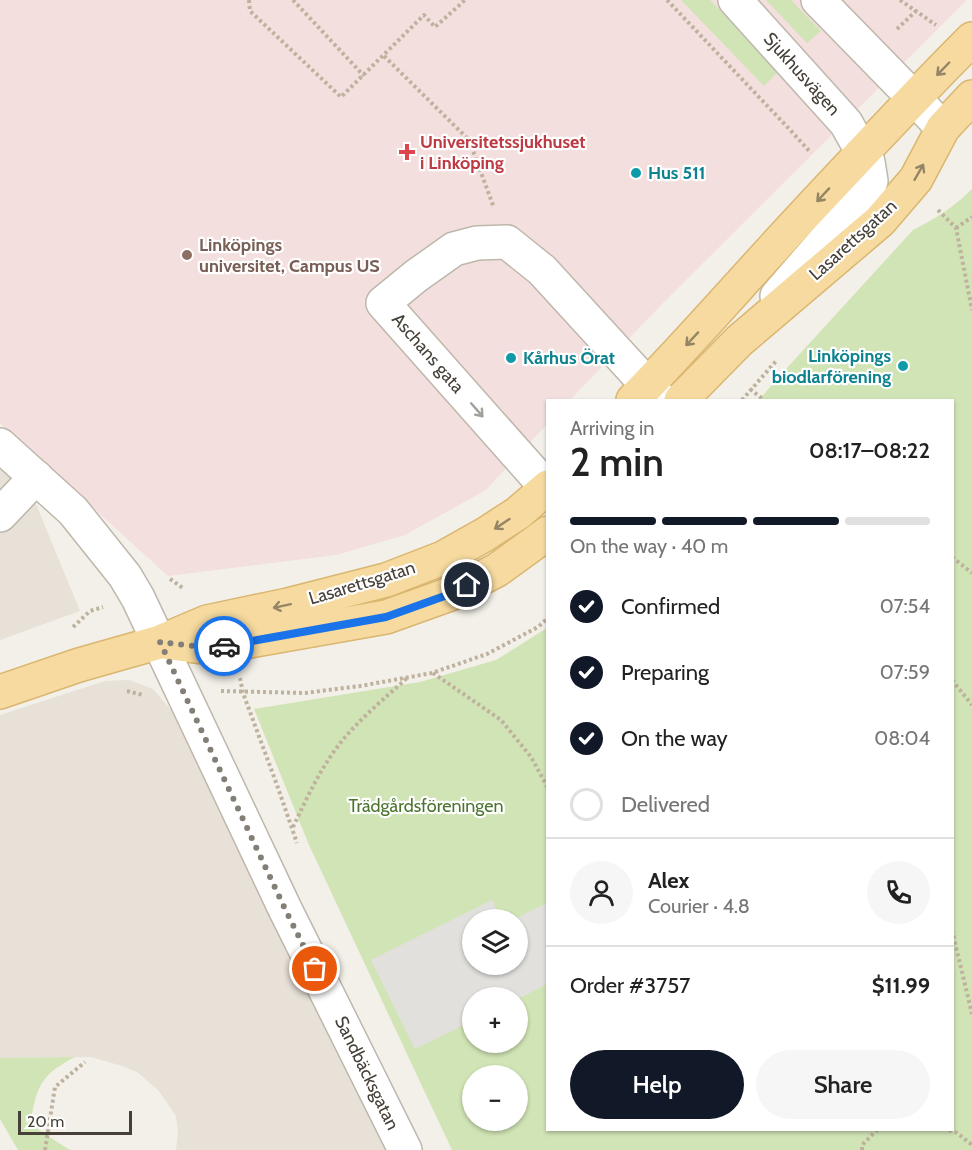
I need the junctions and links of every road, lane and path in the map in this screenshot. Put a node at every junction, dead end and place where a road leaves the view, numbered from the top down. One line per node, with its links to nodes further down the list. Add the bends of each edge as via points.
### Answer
1 (249, 0): 11 (path, via 250,11 341,97)
2 (293, 0): 11 (path)
3 (465, 0): 10 (path, via 435,27 424,15)
4 (667, 0): 16 (path)
5 (735, 0): 15 (street, Sjukhusvägen, via 846,123)
6 (818, 0): 13 (street)
7 (900, 0): 8 (path)
8 (936, 25)
9 (972, 39): 13 (main road, one-way to 13)
10 (384, 56): 11 (path); 20 (path, via 469,140)
11 (364, 75)
12 (972, 97): 14 (main road, Lasarettsgatan)
13 (914, 99): 14 (street); 15 (main road)
14 (943, 128): 22 (main road, Lasarettsgatan, one-way to 14, via 880,221 916,179)
15 (863, 153): 22 (street, Lasarettsgatan, via 872,181 867,192); 23 (main road, one-way to 23, via 690,341)
16 (813, 156)
17 (934, 206): 19 (path)
18 (972, 217): 19 (path)
19 (956, 228): 21 (path)
20 (507, 242): 23 (street, via 542,270); 29 (street, Aschans gata, one-way to 29, via 453,249 383,303)
21 (972, 310)
22 (739, 341): 24 (main road, Lasarettsgatan)
23 (647, 396)
24 (682, 399)
25 (743, 399): 26 (path, via 750,389)
26 (764, 399)
27 (0, 445): 28 (street, Sandbäcksgatan)
28 (36, 477): 31 (street); 36 (street, Sandbäcksgatan, via 73,511 125,576)
29 (546, 486)
30 (546, 488): 36 (main road, Lasarettsgatan, one-way to 36, via 518,513 443,558 386,580 207,622)
31 (0, 515)
32 (546, 534): 37 (main road, Lasarettsgatan, via 497,570 453,593 386,617)
33 (954, 558): 34 (path)
34 (972, 573)
35 (546, 620): 38 (path, via 487,654)
36 (160, 642): 37 (main road, Lasarettsgatan, via 210,648); 42 (main road, Lasarettsgatan); 44 (street, Sandbäcksgatan)
37 (235, 645): 43 (path)
38 (432, 673): 39 (path); 46 (path, via 501,720 531,757)
39 (407, 678): 43 (path, via 305,693); 47 (path, via 338,746)
40 (954, 682): 45 (path)
41 (119, 688): 44 (path, via 153,698)
42 (0, 692)
43 (243, 693): 44 (path, via 215,691); 47 (path)
44 (186, 697): 56 (street, Sandbäcksgatan, via 285,909)
45 (972, 705)
46 (546, 784)
47 (292, 828): 48 (path)
48 (300, 851)
49 (954, 943): 50 (path)
50 (972, 1014)
51 (85, 1062): 55 (path, via 55,1087)
52 (876, 1131): 57 (path, via 862,1144)
53 (952, 1131): 54 (path)
54 (972, 1144)
55 (45, 1150)
56 (405, 1150)
57 (862, 1150)

